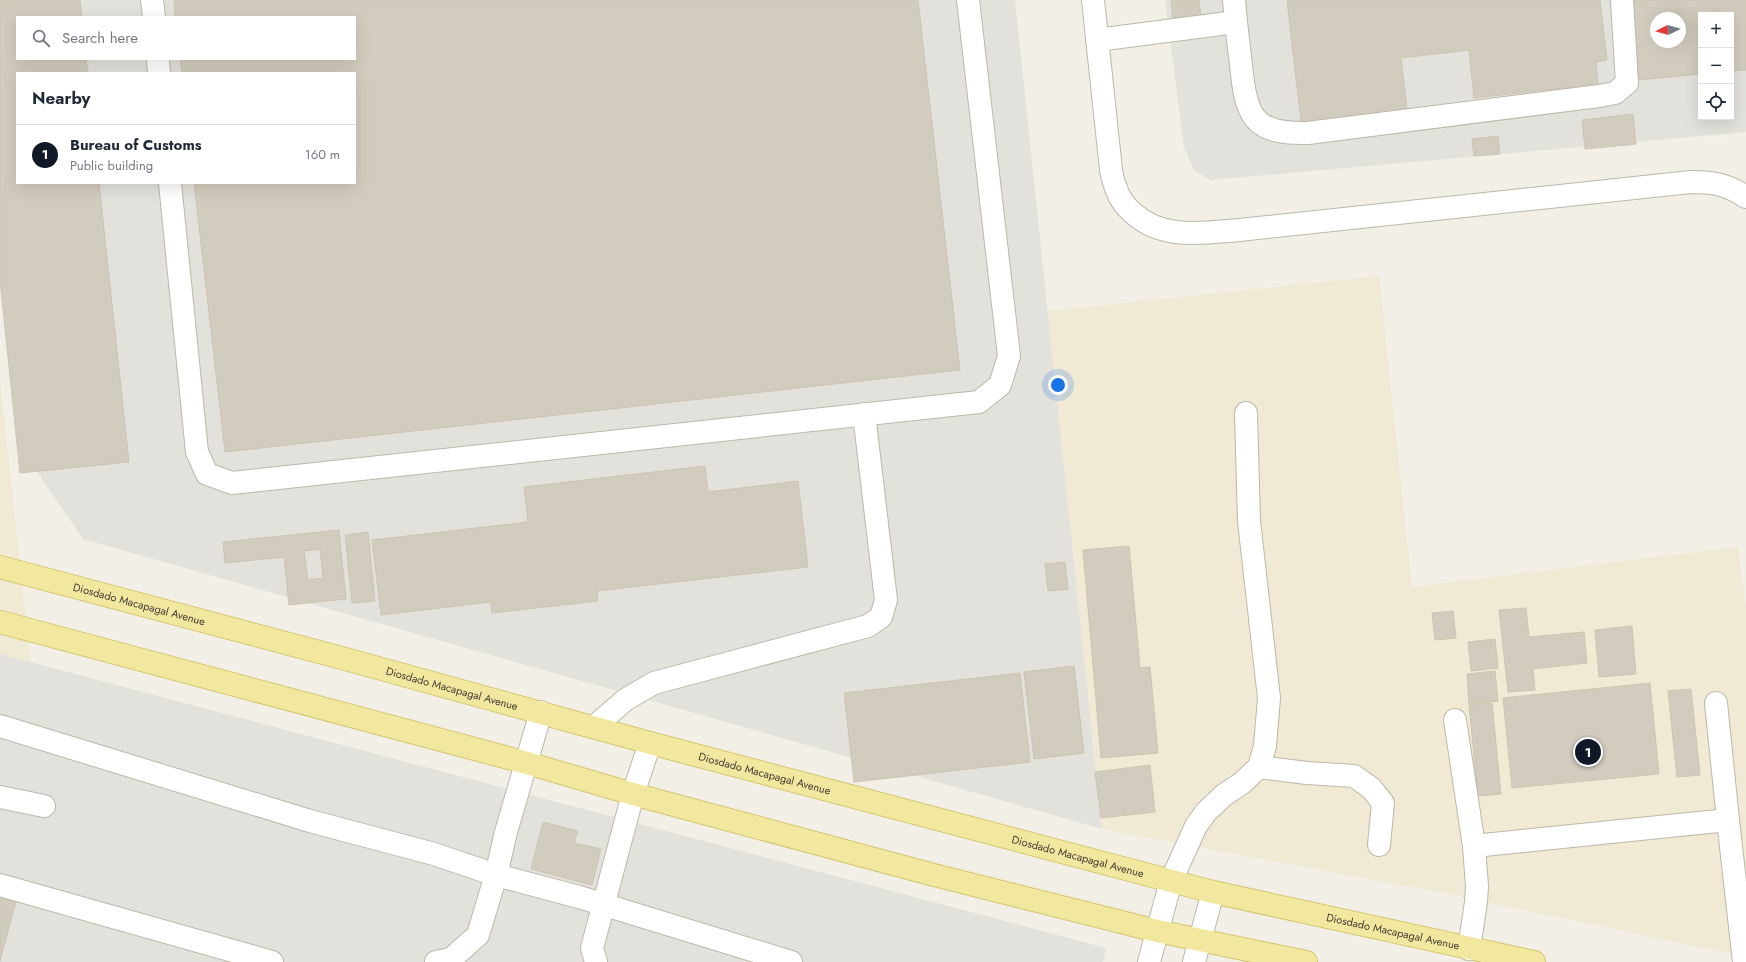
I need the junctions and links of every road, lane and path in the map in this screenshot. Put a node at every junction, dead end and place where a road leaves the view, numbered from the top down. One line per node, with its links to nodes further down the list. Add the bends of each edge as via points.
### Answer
1 (152, 0): 6 (street)
2 (968, 0): 14 (street, via 1009,356 1000,385 979,402)
3 (1093, 0): 8 (street)
4 (1234, 0): 7 (street)
5 (1622, 0): 7 (street, via 1627,83 1615,93 1308,133 1281,132 1268,128 1256,120 1249,110 1244,95)
6 (154, 16)
7 (1236, 22): 8 (street)
8 (1097, 40): 12 (street, via 1110,170 1117,192 1128,208 1143,222 1158,229 1204,233 1239,230 1691,182 1714,182 1731,187)
9 (158, 60): 10 (street)
10 (159, 72)
11 (170, 184): 14 (street, via 197,452 207,474 232,483)
12 (1746, 197)
13 (1246, 413): 24 (street, via 1249,520 1269,698 1265,746)
14 (864, 414): 21 (street, via 886,600 881,617 868,626 654,683 625,700)
15 (0, 567): 18 (main road, Diosdado Macapagal Avenue)
16 (0, 622): 23 (main road)
17 (1716, 703): 28 (street)
18 (541, 712): 21 (main road, Diosdado Macapagal Avenue); 23 (street)
19 (1455, 720): 30 (street)
20 (0, 726): 31 (street, via 310,821 434,854)
21 (594, 727): 22 (main road, Diosdado Macapagal Avenue)
22 (650, 743): 25 (street); 32 (main road, Diosdado Macapagal Avenue)
23 (527, 763): 25 (main road); 31 (street)
24 (1259, 767): 29 (street, via 1354,776 1371,788 1383,803); 32 (street, via 1206,812 1196,826)
25 (633, 794): 35 (street); 36 (main road, via 934,875)
26 (0, 796): 27 (street)
27 (44, 806)
28 (1728, 820): 30 (street); 47 (street)
29 (1379, 845)
30 (1474, 846): 38 (street, via 1477,886)
31 (496, 875): 35 (street); 40 (street, via 478,935 451,959)
32 (1171, 881): 34 (main road, Diosdado Macapagal Avenue); 36 (street)
33 (0, 885): 39 (street)
34 (1213, 892): 37 (street); 38 (main road, Diosdado Macapagal Avenue)
35 (604, 906): 41 (street, via 592,948); 42 (street)
36 (1158, 931): 37 (main road); 43 (street)
37 (1200, 940): 44 (street); 45 (main road)
38 (1469, 949): 46 (main road, Diosdado Macapagal Avenue)
39 (272, 962)
40 (436, 962)
41 (596, 962)
42 (791, 962)
43 (1149, 962)
44 (1194, 962)
45 (1306, 962)
46 (1534, 962)
47 (1744, 962)

